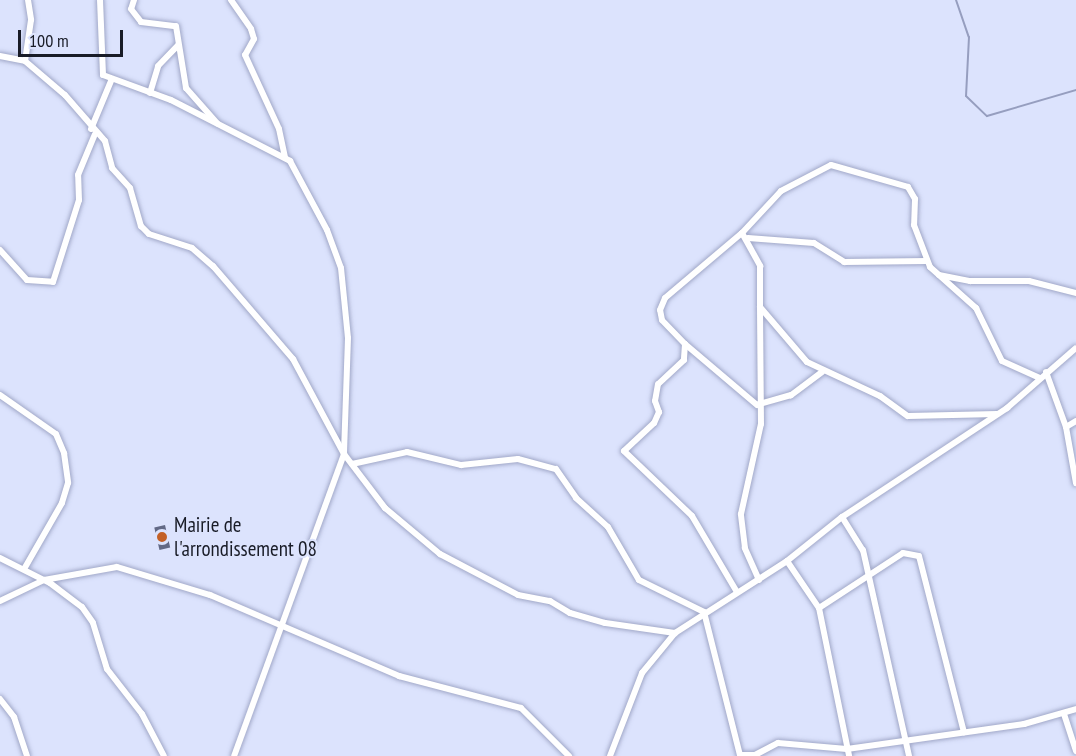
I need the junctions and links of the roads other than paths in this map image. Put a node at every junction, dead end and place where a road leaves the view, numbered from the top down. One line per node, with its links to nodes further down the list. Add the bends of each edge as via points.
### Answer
1 (28, 0): 7 (street, via 31,20)
2 (100, 0): 8 (street, via 100,65)
3 (134, 0): 5 (street, via 131,9 141,22 176,26)
4 (231, 0): 12 (street, via 251,29 254,39 245,56 279,129)
5 (178, 45): 9 (street, via 158,66); 10 (street, via 190,98)
6 (0, 56): 7 (street)
7 (25, 61): 11 (street, via 71,101)
8 (111, 81): 9 (street); 11 (street)
9 (150, 93): 10 (street)
10 (224, 129): 12 (street)
11 (93, 132): 15 (street, via 78,175 80,196 53,282 27,280); 30 (street, via 105,141 110,164 130,188 141,226 192,248 213,266 292,359)
12 (285, 158): 30 (street, via 301,176 341,268 348,338)
13 (742, 233): 14 (street); 16 (street, via 781,191 831,165 908,187 915,200 914,225); 20 (street, via 698,267 661,305 662,320)
14 (748, 238): 16 (street, via 814,243 844,262); 19 (street, via 760,266)
15 (0, 250)
16 (927, 261): 17 (street)
17 (935, 274): 18 (street, via 970,281 1029,281); 24 (street, via 976,308 1002,361)
18 (1076, 292)
19 (760, 307): 22 (street, via 783,340); 26 (street)
20 (685, 344): 26 (street); 40 (street, via 684,360 658,384 655,401 659,412 654,422 624,452 692,516)
21 (1076, 348): 23 (street)
22 (822, 372): 26 (street, via 791,395); 27 (street, via 876,393 908,416)
23 (1046, 372): 24 (street); 29 (street)
24 (1040, 378): 27 (street)
25 (0, 395): 36 (street, via 56,434 64,453 68,483 62,503)
26 (760, 406): 39 (street, via 760,433 741,514 745,548)
27 (997, 414): 33 (street)
28 (1076, 421): 29 (street)
29 (1066, 427): 32 (street)
30 (344, 454): 31 (street); 44 (street)
31 (352, 465): 43 (street, via 407,452 461,465 518,459 552,467 582,504 609,527 639,580); 45 (street, via 385,508 440,554 518,595 550,601 570,613)
32 (1076, 483)
33 (842, 518): 35 (street); 37 (street, via 860,540)
34 (0, 558): 36 (street)
35 (787, 561): 39 (street); 42 (street)
36 (24, 569): 38 (street)
37 (868, 578): 42 (street); 49 (street, via 903,553 919,556); 50 (street)
38 (44, 580): 41 (street); 44 (street, via 117,567 210,595); 55 (street, via 70,596 89,617 101,659 142,714)
39 (759, 580): 40 (street)
40 (736, 592): 43 (street)
41 (0, 601)
42 (819, 608): 52 (street)
43 (704, 612): 45 (street); 53 (street)
44 (283, 628): 56 (street); 57 (street, via 399,676 521,708)
45 (675, 633): 58 (street, via 642,673)
46 (0, 699): 54 (street, via 14,717)
47 (1076, 709): 48 (street)
48 (1064, 714): 49 (street); 51 (street)
49 (964, 732): 50 (street)
50 (906, 740): 52 (street); 59 (street)
51 (1076, 752)
52 (848, 753): 53 (street, via 778,743 754,754)
53 (740, 755)
54 (27, 756)
55 (164, 756)
56 (234, 756)
57 (569, 756)
58 (610, 756)
59 (909, 756)

